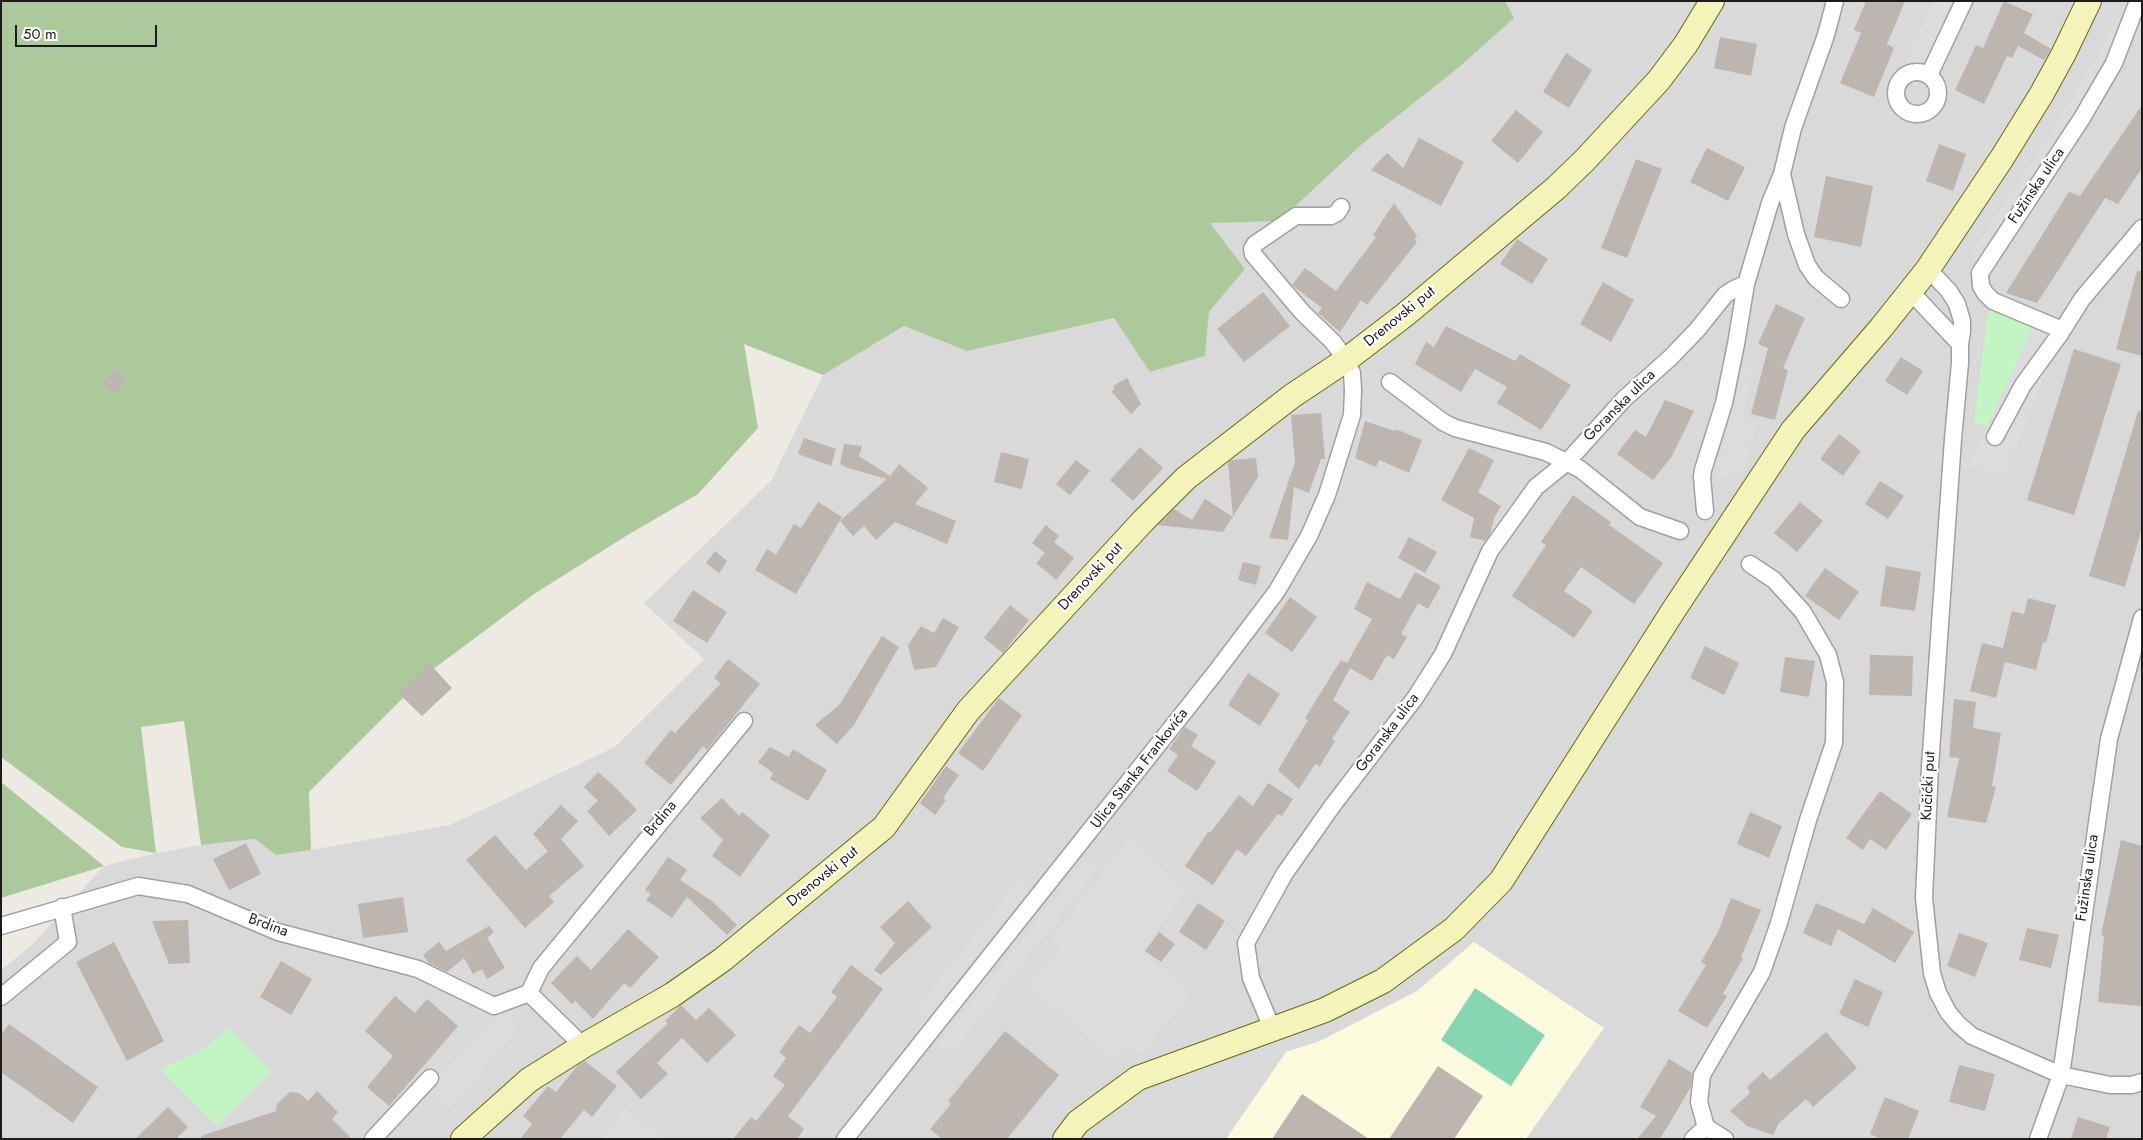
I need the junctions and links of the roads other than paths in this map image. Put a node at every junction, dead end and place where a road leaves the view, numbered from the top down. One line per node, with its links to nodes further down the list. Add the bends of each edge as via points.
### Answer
1 (1712, 1): 16 (main road, Drenovski put, via 1659,80 1585,160 1406,314)
2 (1835, 1): 7 (street, via 1793,128)
3 (1964, 1): 6 (street)
4 (2089, 1): 10 (main road, via 2041,95)
5 (2138, 1): 14 (street, Fužinska ulica, via 2114,63 1980,273 1981,286 1993,301)
6 (1929, 75)
7 (1782, 174): 11 (street); 13 (street, via 1796,234 1807,264 1816,278)
8 (1341, 207): 16 (street, via 1331,216 1296,216 1252,249 1302,312 1333,342)
9 (2142, 228): 14 (street, via 2082,300)
10 (1928, 269): 12 (main road); 15 (street, Kučićki put, via 1957,304 1962,321)
11 (1746, 284): 19 (street, Goranska ulica, via 1725,295 1690,337 1624,400); 20 (street, via 1724,403 1702,477)
12 (1910, 291): 15 (street); 29 (main road, via 1793,430 1501,880 1454,929 1383,981 1325,1010)
13 (1841, 300)
14 (2062, 330): 18 (street, via 2023,385)
15 (1960, 344): 31 (street, Kučićki put, via 1930,767 1924,898 1927,940 1938,993 1958,1024 1972,1036)
16 (1346, 360): 30 (main road, Drenovski put, via 1292,396 1186,478 1143,521 968,711 884,827 722,960 672,995); 37 (street, Ulica Stanka Frankovića, via 1352,373 1352,415 1327,495 1309,536 1277,591)
17 (1390, 382): 19 (street, via 1455,428 1546,452)
18 (1995, 437)
19 (1567, 462): 21 (street, via 1640,517); 29 (street, Goranska ulica, via 1536,487 1490,550 1443,654 1415,698 1285,872 1246,943 1251,978)
20 (1705, 511)
21 (1680, 531)
22 (1750, 564): 34 (street, via 1774,580 1803,612 1828,655 1835,682 1834,743 1762,972 1702,1075 1699,1102)
23 (2142, 618): 31 (street, Fužinska ulica, via 2108,739)
24 (744, 721): 27 (street, Brdina, via 541,968)
25 (62, 907): 26 (street, Brdina); 27 (street, Brdina, via 138,886 188,894 278,932 418,969 494,1006); 28 (street, via 68,942)
26 (1, 926)
27 (529, 993): 30 (street)
28 (1, 997)
29 (1272, 1028): 38 (main road, via 1138,1078 1078,1122)
30 (583, 1046): 36 (main road, Drenovski put, via 529,1080)
31 (2061, 1075): 33 (street, Kučićki put, via 2110,1085); 41 (street, Fužinska ulica)
32 (430, 1078): 35 (street)
33 (2142, 1082)
34 (1706, 1127): 39 (street); 40 (street)
35 (372, 1139)
36 (463, 1139)
37 (845, 1139)
38 (1065, 1139)
39 (1693, 1139)
40 (1725, 1139)
41 (2038, 1139)

